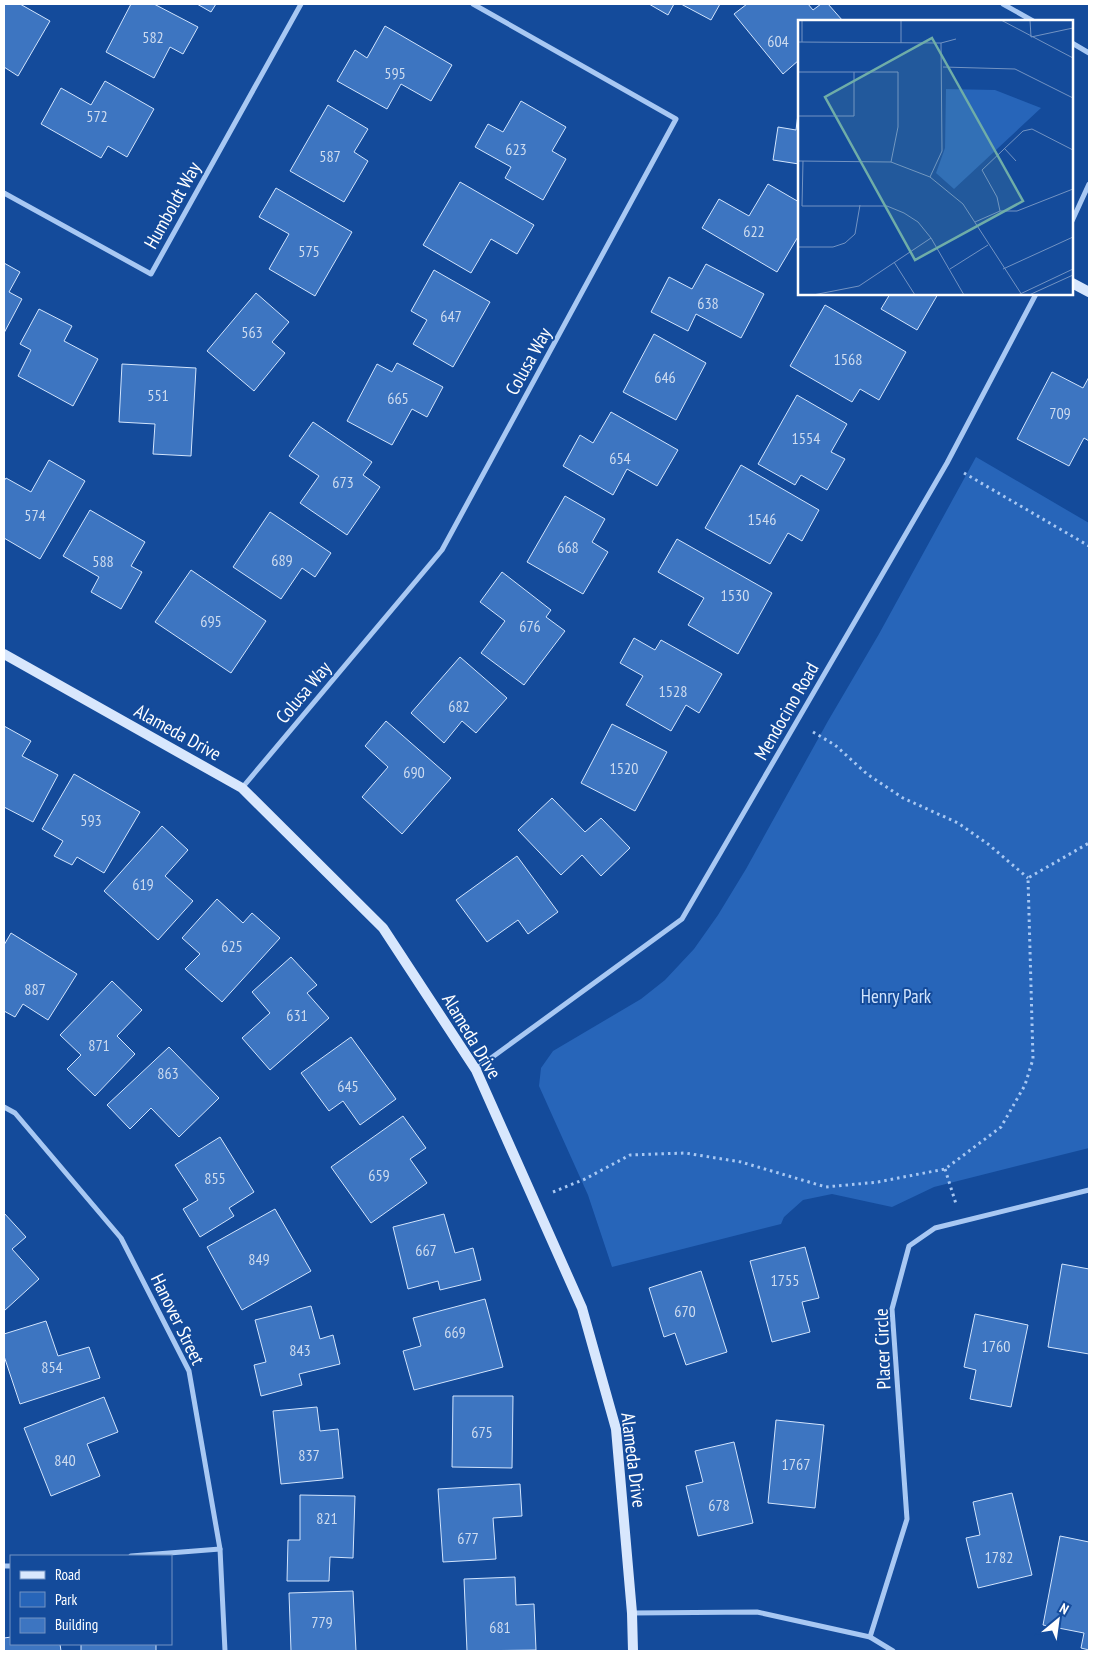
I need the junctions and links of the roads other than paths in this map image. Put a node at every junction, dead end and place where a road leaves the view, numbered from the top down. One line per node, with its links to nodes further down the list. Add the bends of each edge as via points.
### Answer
1 (301, 4): 8 (street, Humboldt Way, via 151,274)
2 (473, 4): 14 (street, Colusa Way, via 676,119 442,550)
3 (1003, 4): 4 (street)
4 (1031, 20)
5 (1073, 44): 6 (street)
6 (1089, 53)
7 (1089, 184): 9 (street)
8 (4, 193)
9 (1073, 219)
10 (1073, 284): 11 (street)
11 (1089, 292)
12 (1035, 295): 15 (street, Mendocino Road, via 947,463 682,919)
13 (4, 654): 14 (street, Alameda Drive)
14 (242, 788): 15 (street, Alameda Drive, via 383,928)
15 (476, 1070): 20 (street, Alameda Drive, via 582,1308 616,1429)
16 (4, 1106): 18 (street, Hanover Street, via 15,1113 121,1238 189,1372)
17 (1089, 1190): 21 (street, Placer Circle, via 935,1228 910,1246 892,1308 907,1519)
18 (220, 1549): 19 (street); 22 (street, Hanover Street)
19 (144, 1555)
20 (632, 1613): 21 (street, via 758,1612); 23 (street, Alameda Drive)
21 (870, 1637): 24 (street)
22 (226, 1651)
23 (633, 1651)
24 (893, 1651)

